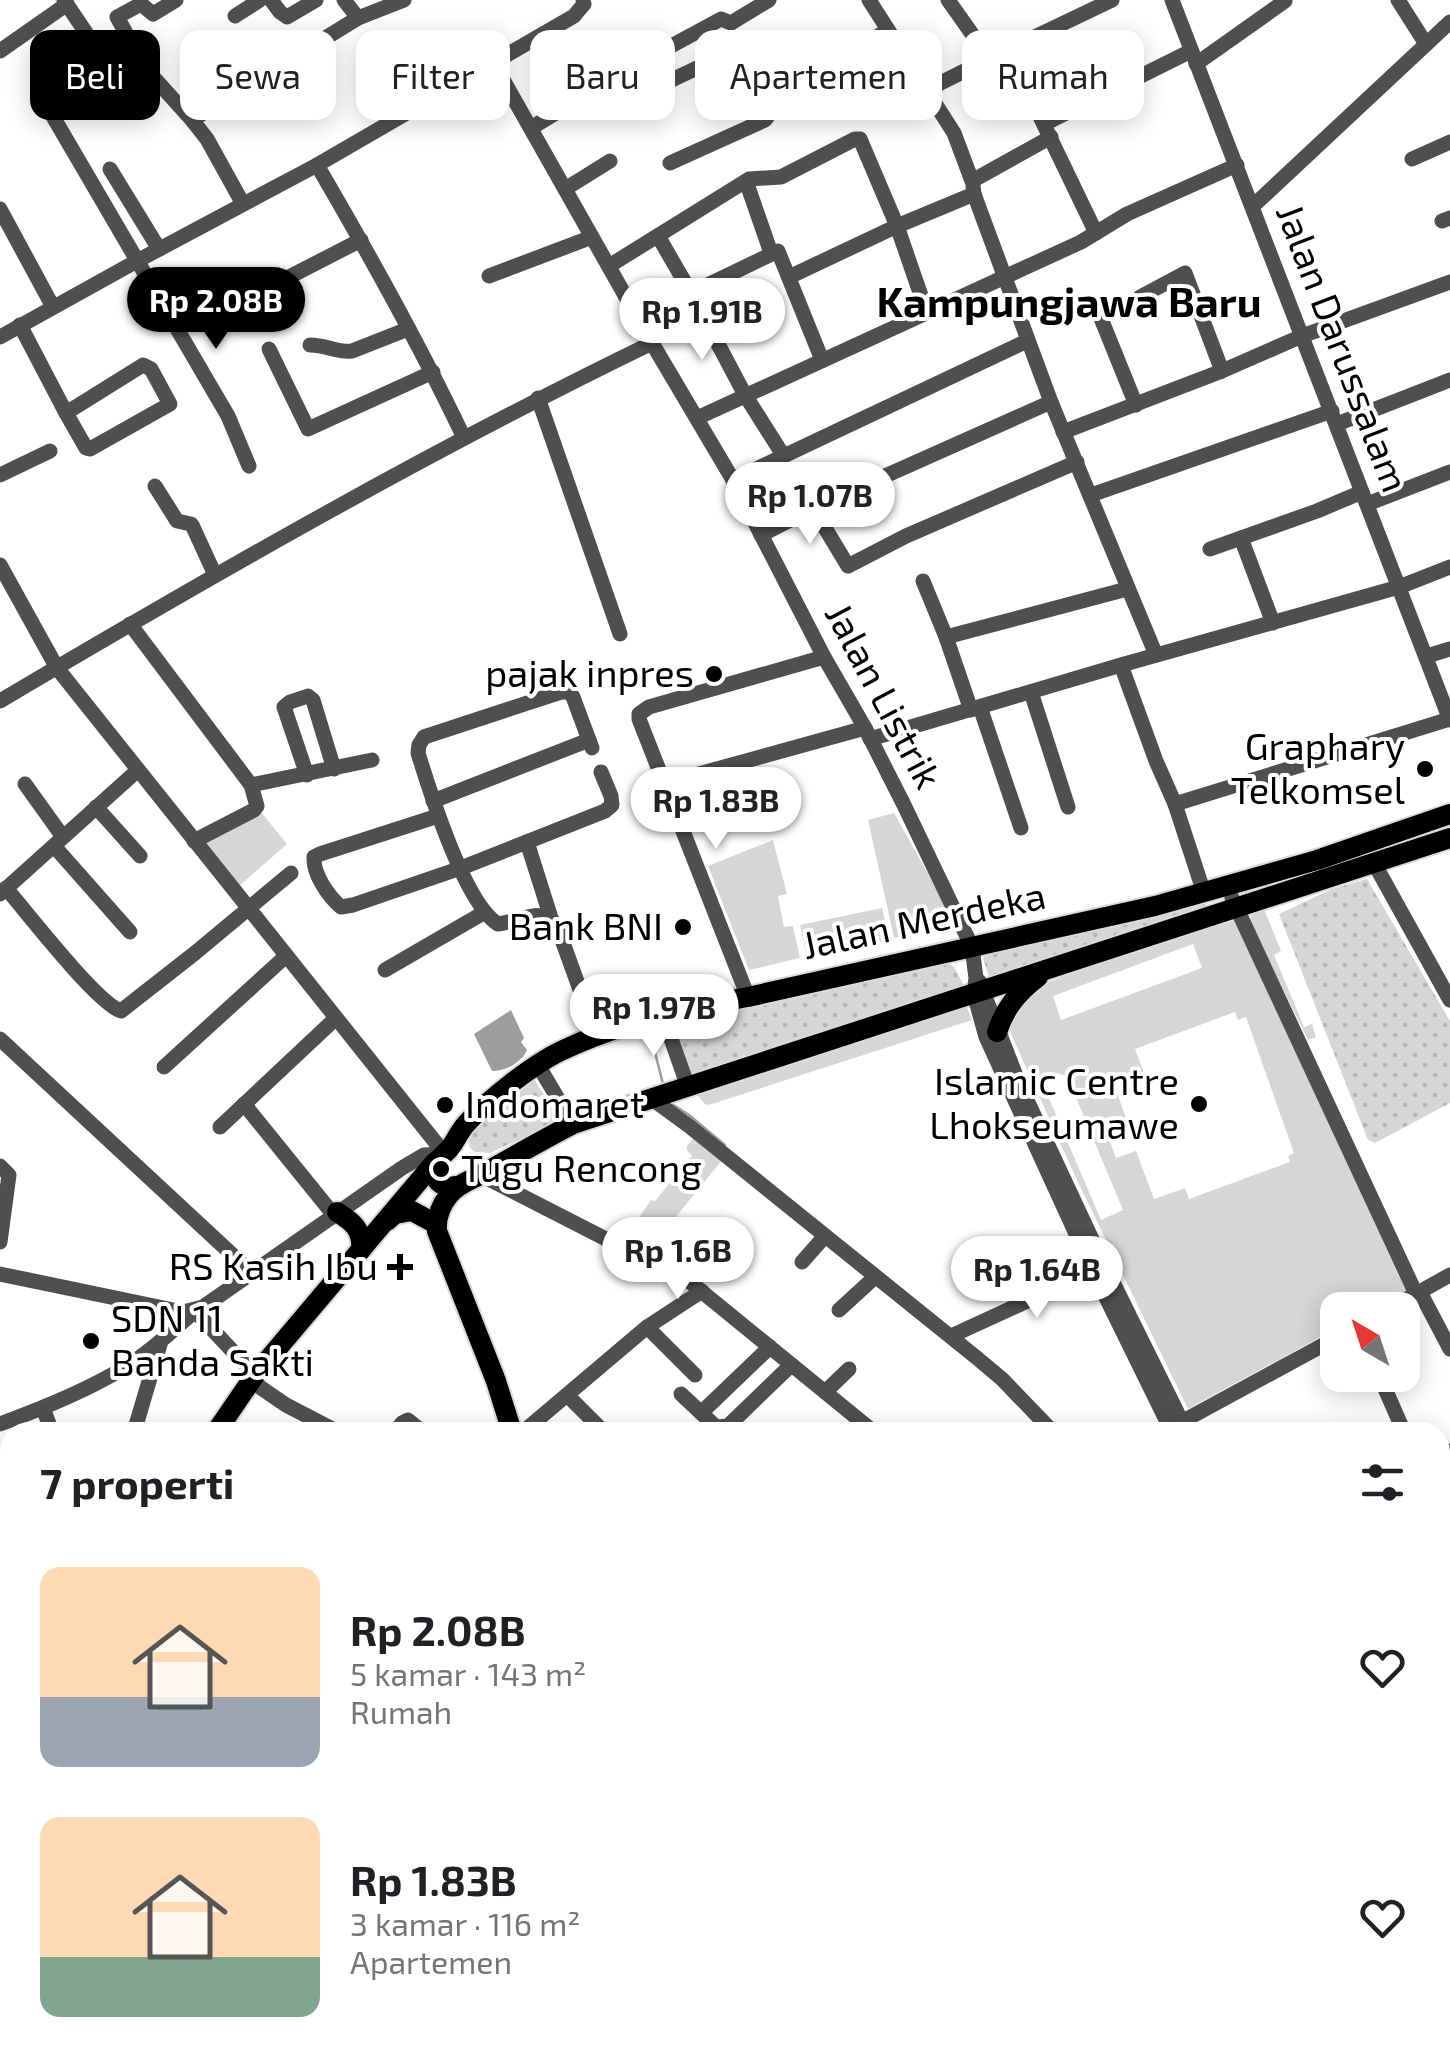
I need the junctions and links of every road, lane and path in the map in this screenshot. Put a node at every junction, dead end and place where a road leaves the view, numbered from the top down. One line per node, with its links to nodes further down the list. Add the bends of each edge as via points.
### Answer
1 (176, 0): 20 (street, via 152,14 141,4 118,16)
2 (260, 0): 16 (street)
3 (271, 0): 4 (street, via 287,16)
4 (316, 0)
5 (344, 0): 17 (street)
6 (404, 0): 17 (street)
7 (583, 0): 28 (street, via 574,16)
8 (769, 0): 25 (street)
9 (948, 0): 22 (street)
10 (1112, 0): 23 (street)
11 (1172, 0): 29 (street, Jalan Darussalam)
12 (1398, 0): 26 (street)
13 (873, 1): 21 (street)
14 (1285, 1): 29 (street)
15 (65, 2): 19 (street); 27 (street)
16 (235, 16)
17 (358, 18): 24 (street)
18 (1450, 22): 26 (street)
19 (84, 30)
20 (122, 30)
21 (888, 30)
22 (969, 30)
23 (1052, 30)
24 (336, 32)
25 (675, 44)
26 (1426, 44): 53 (street)
27 (0, 51)
28 (510, 52)
29 (1194, 57): 41 (street); 47 (street, Jalan Darussalam)
30 (160, 84): 32 (street)
31 (510, 92): 40 (street, Jalan Listrik)
32 (180, 106)
33 (942, 114): 50 (street)
34 (55, 120): 62 (street)
35 (192, 120): 52 (street)
36 (393, 120): 46 (street)
37 (544, 120): 40 (street)
38 (765, 120): 45 (street)
39 (1043, 120): 41 (street)
40 (531, 128): 51 (street, Jalan Listrik)
41 (1048, 131): 50 (street); 56 (street)
42 (1450, 142): 43 (street)
43 (1412, 159)
44 (610, 161): 51 (street)
45 (670, 163)
46 (316, 165): 52 (street); 59 (street)
47 (1237, 165): 53 (street, Jalan Darussalam); 56 (street)
48 (110, 169): 60 (street)
49 (746, 181): 55 (street, via 781,177 860,140); 57 (street); 61 (street)
50 (973, 187): 55 (street); 65 (street)
51 (565, 189): 58 (street, Jalan Listrik)
52 (243, 204): 60 (street)
53 (1253, 206): 77 (street, Jalan Darussalam)
54 (0, 209): 71 (street)
55 (897, 226): 66 (street); 74 (street)
56 (1096, 232): 65 (street)
57 (658, 236): 63 (street); 68 (street)
58 (592, 237): 63 (street, Jalan Listrik); 64 (street)
59 (361, 240): 70 (street); 76 (street)
60 (158, 249): 62 (street)
61 (771, 253): 66 (street, via 780,253); 68 (street)
62 (137, 261): 71 (street); 99 (street, via 228,416)
63 (608, 266): 79 (street, Jalan Listrik)
64 (489, 276)
65 (1005, 276): 74 (street); 80 (street)
66 (789, 277): 83 (street)
67 (1450, 282): 77 (street)
68 (691, 293): 72 (street)
69 (1140, 296): 84 (street, via 1185,273)
70 (250, 297)
71 (53, 307): 75 (street)
72 (700, 310): 79 (street); 87 (street)
73 (1098, 310): 90 (street)
74 (927, 313): 83 (street)
75 (20, 325): 78 (street); 91 (street)
76 (408, 329): 81 (street, via 346,352); 85 (street)
77 (1302, 336): 84 (street); 93 (street, Jalan Darussalam)
78 (0, 338)
79 (651, 340): 88 (street); 92 (street, Jalan Listrik)
80 (1027, 341): 89 (street); 97 (street)
81 (310, 345)
82 (270, 349): 85 (street, via 308,428)
83 (822, 360): 87 (street)
84 (1222, 371): 90 (street)
85 (432, 372): 95 (street)
86 (1450, 380): 93 (street)
87 (745, 396): 92 (street); 97 (street)
88 (538, 398): 95 (street); 118 (street)
89 (1051, 402): 94 (street); 106 (street)
90 (1136, 405): 94 (street)
91 (66, 413): 91 (street, via 90,449 170,400 143,365)
92 (697, 418): 102 (street, Jalan Listrik)
93 (1334, 418): 104 (street); 105 (street, Jalan Darussalam)
94 (1062, 432): 98 (street)
95 (464, 438): 112 (street)
96 (50, 450): 101 (street)
97 (783, 455): 102 (street)
98 (1077, 462): 104 (street); 106 (street, via 848,566)
99 (249, 466)
100 (1450, 472): 105 (street)
101 (0, 475)
102 (733, 480): 107 (street, Jalan Listrik)
103 (155, 486): 112 (street, via 177,521 193,528)
104 (1091, 496): 115 (street)
105 (1365, 498): 108 (street); 114 (street, Jalan Darussalam)
106 (813, 508): 107 (street)
107 (762, 535): 123 (street, Jalan Listrik)
108 (1241, 538): 109 (street); 116 (street)
109 (1210, 549)
110 (0, 565): 125 (street)
111 (1450, 567): 114 (street)
112 (215, 574): 117 (street)
113 (923, 581): 119 (street)
114 (1399, 587): 116 (street); 122 (street, Jalan Darussalam)
115 (1127, 590): 119 (street); 121 (street)
116 (1273, 622): 121 (street)
117 (130, 624): 125 (street); 138 (street)
118 (620, 634)
119 (946, 637): 128 (street)
120 (1450, 649): 122 (street)
121 (1156, 655): 124 (street)
122 (1427, 656): 129 (street, Jalan Darussalam)
123 (824, 657): 130 (street, Jalan Listrik); 137 (street, via 642,711 639,719)
124 (1121, 665): 126 (street); 139 (street)
125 (57, 668): 127 (street); 133 (street)
126 (1031, 692): 128 (street); 143 (street)
127 (0, 702)
128 (976, 708): 130 (street); 145 (street)
129 (1450, 719): 139 (street)
130 (867, 734): 137 (street); 163 (street, Jalan Listrik)
131 (372, 760): 132 (street)
132 (334, 769): 135 (street); 135 (street, via 308,696 284,707)
133 (138, 770): 141 (street); 149 (street)
134 (600, 772): 150 (street, via 612,805)
135 (306, 775): 138 (street)
136 (25, 784): 148 (street)
137 (666, 784): 168 (street)
138 (251, 785): 149 (street, via 254,810)
139 (1175, 804): 157 (street)
140 (1450, 806): 146 (main road)
141 (96, 807): 148 (street); 151 (street)
142 (436, 808): 142 (street, via 418,753 424,737 569,692 590,744); 153 (street); 153 (street, via 320,854 313,864 342,907)
143 (1068, 808)
144 (1450, 814): 146 (main road, Jalan Merdeka)
145 (1021, 828)
146 (1394, 835): 155 (main road, Jalan Merdeka)
147 (1450, 838): 152 (main road, Jalan Merdeka)
148 (58, 841): 156 (street); 162 (street)
149 (194, 841): 159 (street)
150 (527, 842): 153 (street); 161 (street)
151 (140, 856)
152 (1374, 864): 158 (main road, Jalan Merdeka); 169 (street)
153 (460, 868): 160 (street)
154 (291, 873): 159 (street)
155 (1226, 886): 157 (main road, Jalan Merdeka); 158 (street)
156 (3, 891): 159 (street, via 121,1012)
157 (1204, 893): 163 (main road, Jalan Merdeka)
158 (1237, 908): 166 (main road, Jalan Merdeka); 200 (street)
159 (249, 909): 164 (street)
160 (485, 912): 161 (street, via 498,924 540,914); 165 (street)
161 (552, 918): 173 (street)
162 (130, 932)
163 (972, 947): 167 (street, Jalan Listrik); 168 (main road, Jalan Merdeka)
164 (286, 956): 171 (street); 176 (street)
165 (384, 970)
166 (1048, 970): 167 (main road, Jalan Merdeka); 172 (main road, via 1012,1002)
167 (978, 988): 172 (street); 177 (main road, Jalan Merdeka); 194 (street, via 981,1022)
168 (748, 997): 170 (main road, Jalan Merdeka)
169 (1450, 1000)
170 (660, 1017): 173 (main road, Jalan Merdeka); 177 (street)
171 (335, 1019): 179 (street); 182 (street)
172 (997, 1032): 234 (street)
173 (597, 1037): 175 (main road, Jalan Merdeka)
174 (0, 1039): 195 (street)
175 (538, 1065): 180 (street); 182 (main road, Jalan Merdeka, via 474,1116)
176 (164, 1067)
177 (684, 1089): 178 (main road, Jalan Merdeka)
178 (653, 1099): 180 (main road, Jalan Merdeka); 190 (street)
179 (244, 1104): 181 (street); 187 (street)
180 (573, 1124): 186 (main road, Jalan Merdeka)
181 (220, 1126)
182 (442, 1155): 184 (street, via 424,1155); 185 (main road, Jalan Merdeka); 186 (main road, via 434,1174 440,1184)
183 (0, 1166): 191 (street, via 9,1175)
184 (379, 1183): 185 (street); 187 (street)
185 (415, 1185): 186 (street); 189 (main road, Jalan Merdeka)
186 (462, 1186): 188 (main road); 199 (street)
187 (335, 1213): 192 (main road, via 360,1232); 195 (street)
188 (436, 1224): 189 (main road, via 412,1211); 226 (main road)
189 (382, 1225): 192 (main road, Jalan Merdeka)
190 (824, 1236): 193 (street); 198 (street)
191 (0, 1242)
192 (360, 1250): 214 (main road, Jalan Merdeka)
193 (802, 1262)
194 (1093, 1271): 206 (street); 233 (street)
195 (252, 1273): 204 (street)
196 (0, 1274): 204 (street)
197 (1450, 1275): 201 (street)
198 (876, 1278): 203 (street); 206 (street)
199 (702, 1291): 205 (street); 208 (street)
200 (1418, 1292)
201 (1420, 1292)
202 (1420, 1296): 210 (street)
203 (839, 1310)
204 (195, 1311): 207 (street); 214 (street)
205 (647, 1327): 213 (street); 218 (street)
206 (956, 1334): 232 (street)
207 (161, 1341): 219 (street, via 122,1369); 223 (street)
208 (770, 1347): 211 (street); 220 (street)
209 (1320, 1347): 235 (street)
210 (1450, 1349)
211 (791, 1364): 215 (street); 230 (street)
212 (849, 1369): 215 (street)
213 (695, 1376)
214 (253, 1378): 224 (main road, Jalan Merdeka); 225 (street)
215 (825, 1392): 231 (street)
216 (1386, 1392): 236 (street)
217 (681, 1394): 220 (street)
218 (568, 1396): 227 (street); 228 (street)
219 (43, 1408): 221 (street); 222 (street)
220 (701, 1413): 229 (street)
221 (5, 1422)
222 (48, 1422)
223 (137, 1422)
224 (223, 1422)
225 (319, 1422)
226 (509, 1422)
227 (535, 1422)
228 (594, 1422)
229 (711, 1422)
230 (732, 1422)
231 (862, 1422)
232 (1043, 1422)
233 (1173, 1422)
234 (1174, 1422)
235 (1189, 1422)
236 (1399, 1422)

